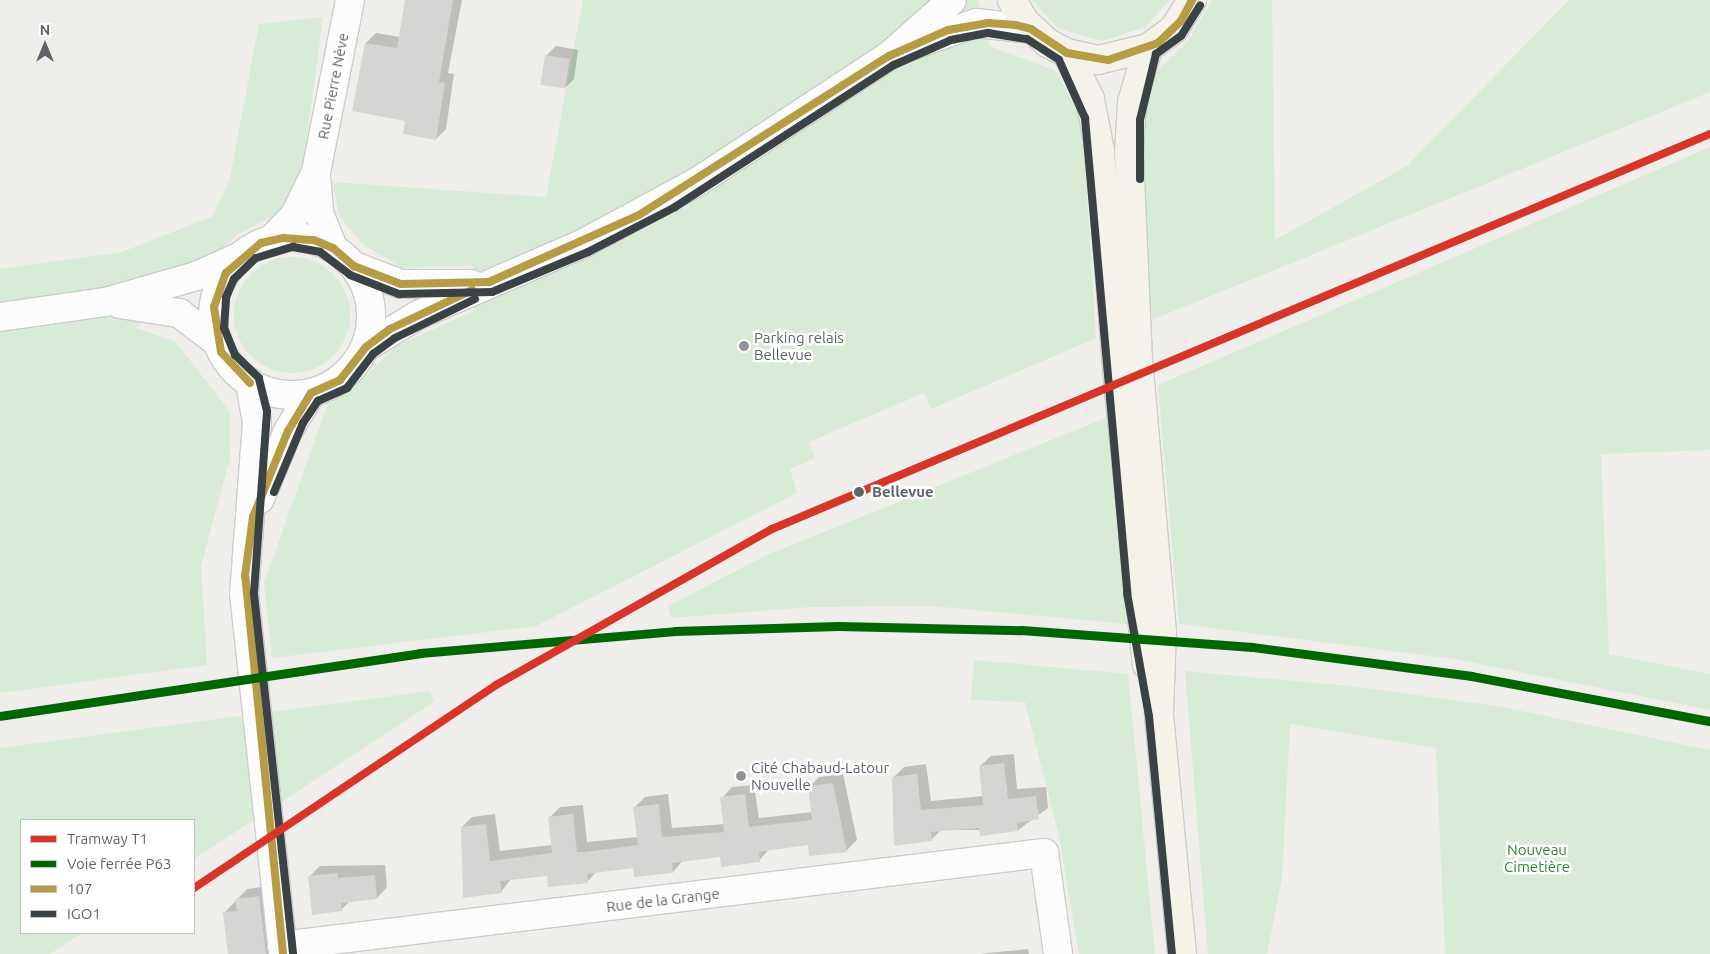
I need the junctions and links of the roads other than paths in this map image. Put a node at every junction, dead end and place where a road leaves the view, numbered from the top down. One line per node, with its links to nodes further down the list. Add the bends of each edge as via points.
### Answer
1 (350, 0): 9 (street, Rue Pierre Nève)
2 (952, 0): 8 (street)
3 (1012, 0): 5 (main road)
4 (1192, 0): 6 (main road, via 1174,29)
5 (1031, 29): 7 (main road); 8 (street, via 976,23 948,30)
6 (1148, 48): 7 (main road, via 1108,60); 22 (main road, via 1132,102 1129,154 1138,358 1162,632)
7 (1067, 53): 22 (main road, via 1090,99 1100,152 1137,592)
8 (889, 56): 14 (street, via 662,202 549,260)
9 (316, 172): 10 (street, Rue Pierre Nève, via 300,207); 11 (street, Rue Pierre Nève, via 319,213)
10 (272, 239): 11 (street, via 304,238); 12 (street)
11 (333, 248): 13 (street)
12 (241, 256): 15 (street, via 180,281); 17 (street, via 226,273 216,295 213,318)
13 (354, 266): 14 (street, via 414,286); 18 (street, via 371,305)
14 (489, 282): 18 (street, via 390,329)
15 (106, 302): 16 (street); 17 (street, via 179,314)
16 (0, 317)
17 (217, 342): 19 (street, via 227,361)
18 (366, 347): 20 (street, via 340,380)
19 (250, 383): 20 (street, via 280,394); 21 (street, via 257,422)
20 (311, 393): 21 (street, via 288,431)
21 (253, 517): 23 (street, via 244,593)
22 (1159, 715): 25 (main road)
23 (283, 950): 24 (street, Rue de la Grange, via 1044,853)
24 (1058, 954)
25 (1182, 954)

